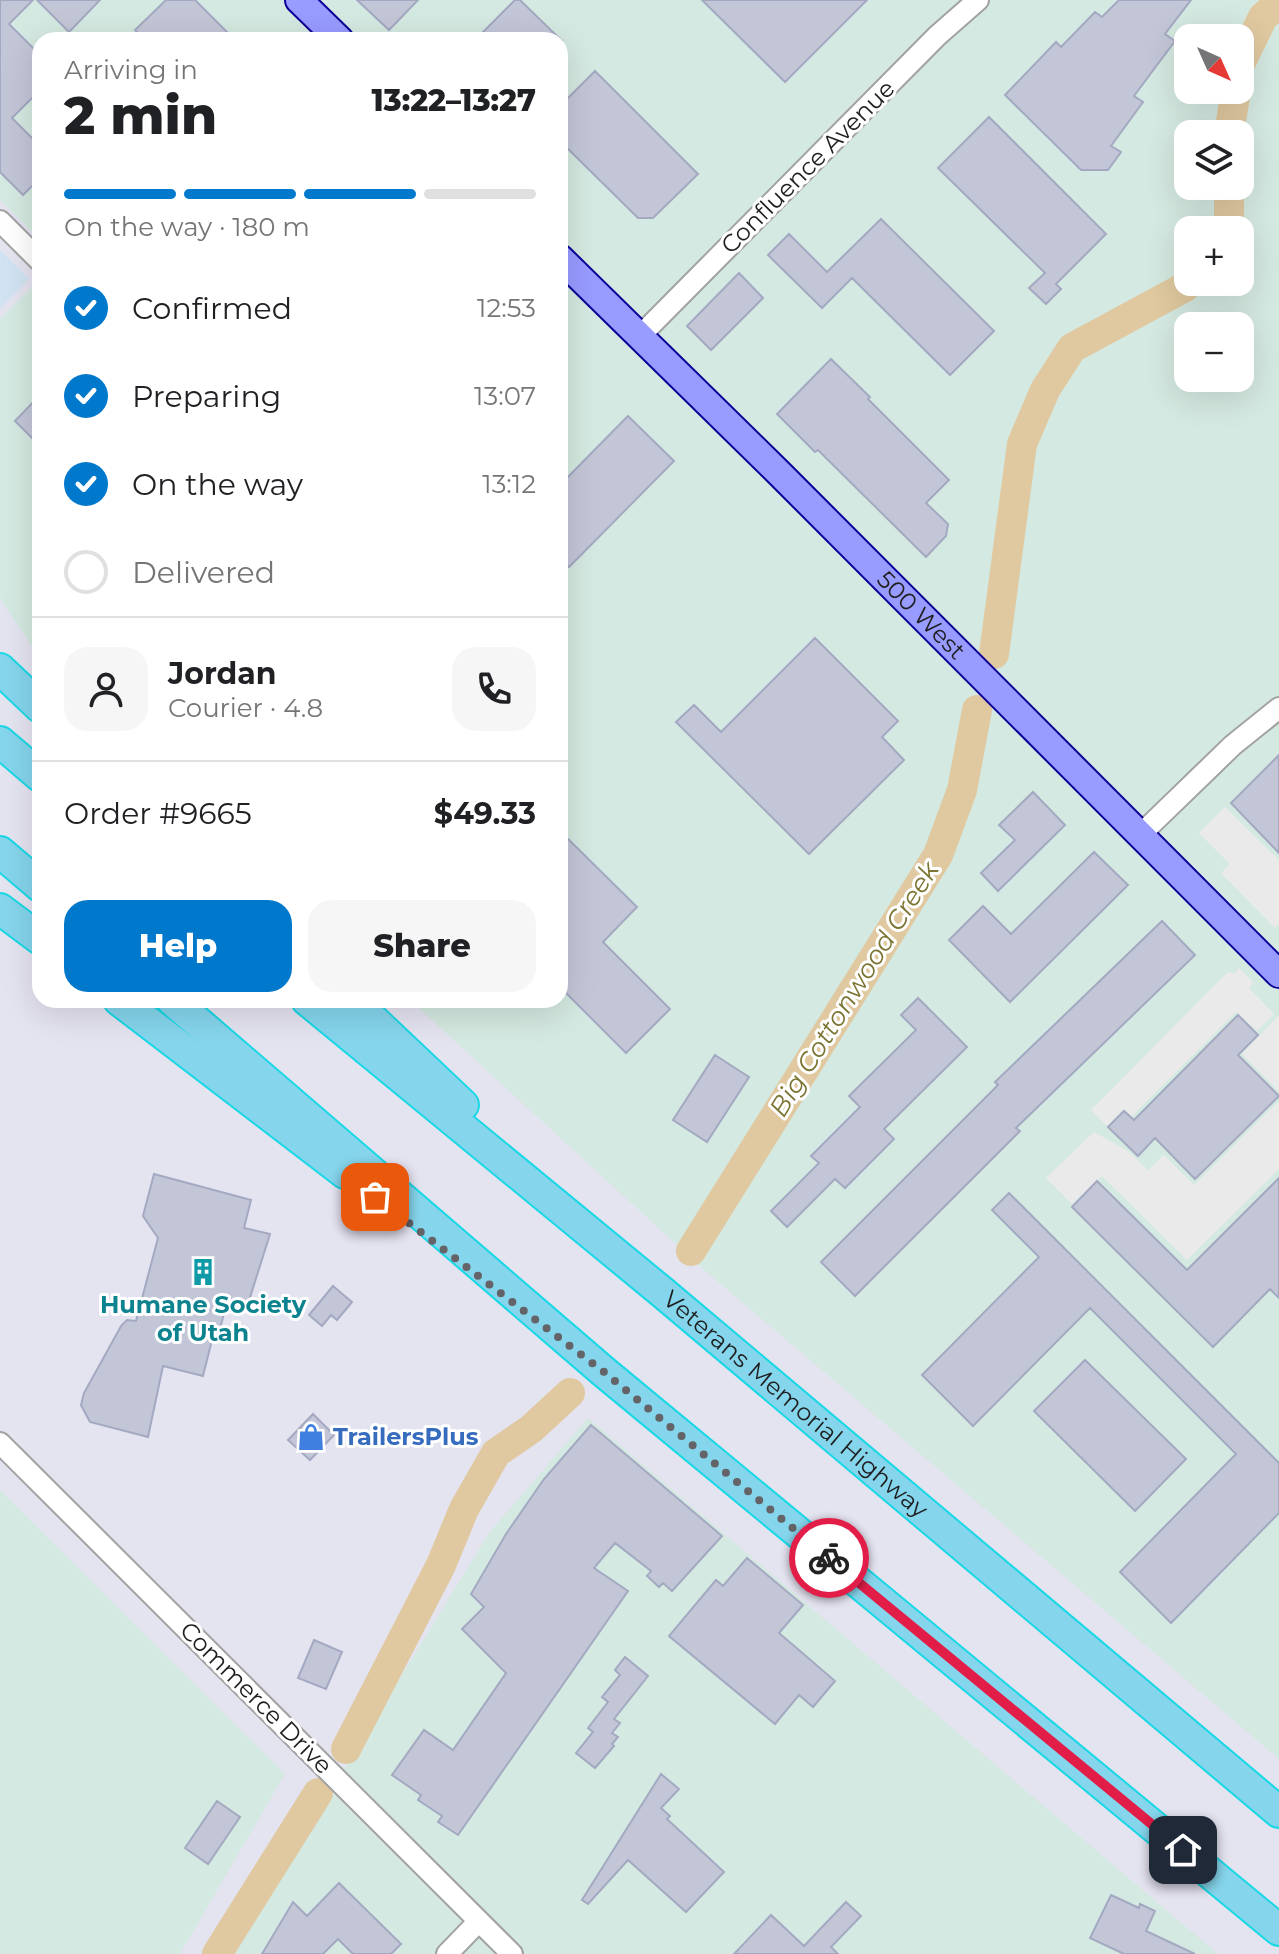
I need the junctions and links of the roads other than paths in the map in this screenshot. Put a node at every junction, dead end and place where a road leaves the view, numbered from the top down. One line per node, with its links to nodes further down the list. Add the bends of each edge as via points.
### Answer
1 (299, 0): 3 (main road)
2 (964, 4): 7 (street, Confluence Avenue)
3 (332, 32)
4 (0, 221): 5 (street)
5 (32, 253)
6 (568, 266): 7 (main road, 500 West)
7 (640, 336): 13 (main road, 500 West)
8 (0, 669): 9 (highway)
9 (32, 699)
10 (1279, 708): 13 (street)
11 (0, 742): 12 (highway)
12 (32, 769)
13 (1140, 835): 18 (main road, 500 West)
14 (0, 852): 15 (highway)
15 (32, 879)
16 (0, 909): 17 (highway)
17 (32, 933)
18 (1279, 974)
19 (129, 1008): 24 (highway)
20 (181, 1008): 24 (highway)
21 (317, 1008): 23 (highway, Veterans Memorial Highway)
22 (360, 1008): 23 (highway)
23 (662, 1292): 26 (highway, Veterans Memorial Highway)
24 (604, 1372): 28 (highway)
25 (0, 1443): 27 (street, Commerce Drive)
26 (1279, 1812)
27 (479, 1921): 29 (street); 30 (street, Commerce Drive)
28 (1279, 1930)
29 (447, 1954)
30 (512, 1954)

